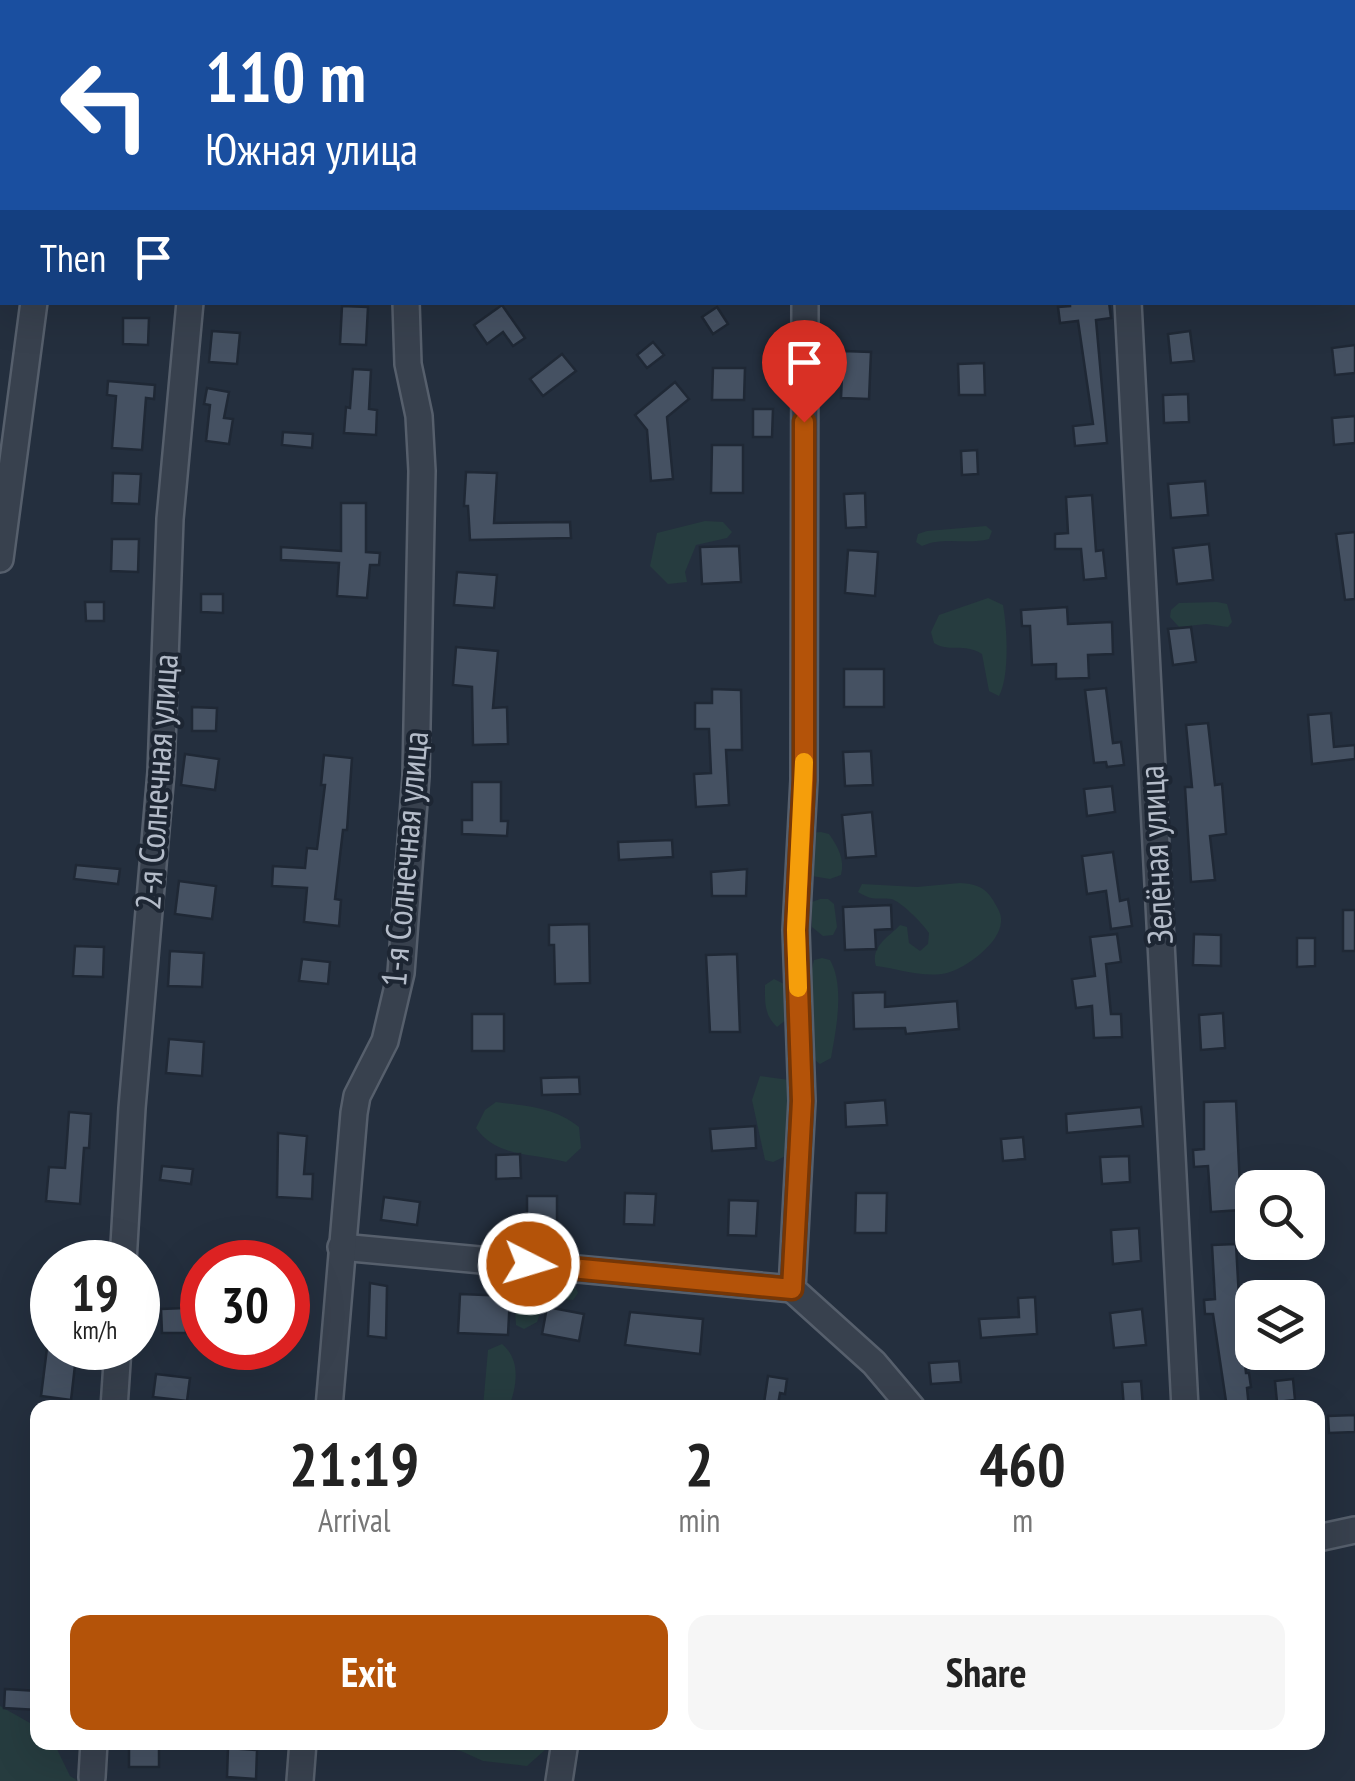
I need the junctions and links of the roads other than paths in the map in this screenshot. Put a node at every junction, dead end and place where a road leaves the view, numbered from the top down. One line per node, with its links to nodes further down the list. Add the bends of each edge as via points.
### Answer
1 (34, 305): 6 (street)
2 (190, 305): 7 (street, 2-я Солнечная улица)
3 (406, 305): 8 (street, 1-я Солнечная улица, via 422,471 416,776 400,973 385,1041 355,1106)
4 (804, 305): 9 (street, via 804,780 796,930 802,1101)
5 (1128, 305): 14 (street, Зелёная улица)
6 (0, 559)
7 (124, 1240)
8 (341, 1247): 9 (street); 12 (street, 1-я Солнечная улица)
9 (792, 1289): 13 (street)
10 (117, 1370): 11 (street)
11 (115, 1400)
12 (329, 1400)
13 (905, 1400)
14 (1185, 1400)
15 (1355, 1530): 16 (street)
16 (1325, 1536)
17 (94, 1750): 20 (street)
18 (302, 1750): 21 (street)
19 (564, 1750): 22 (street)
20 (92, 1778)
21 (300, 1781)
22 (559, 1781)

